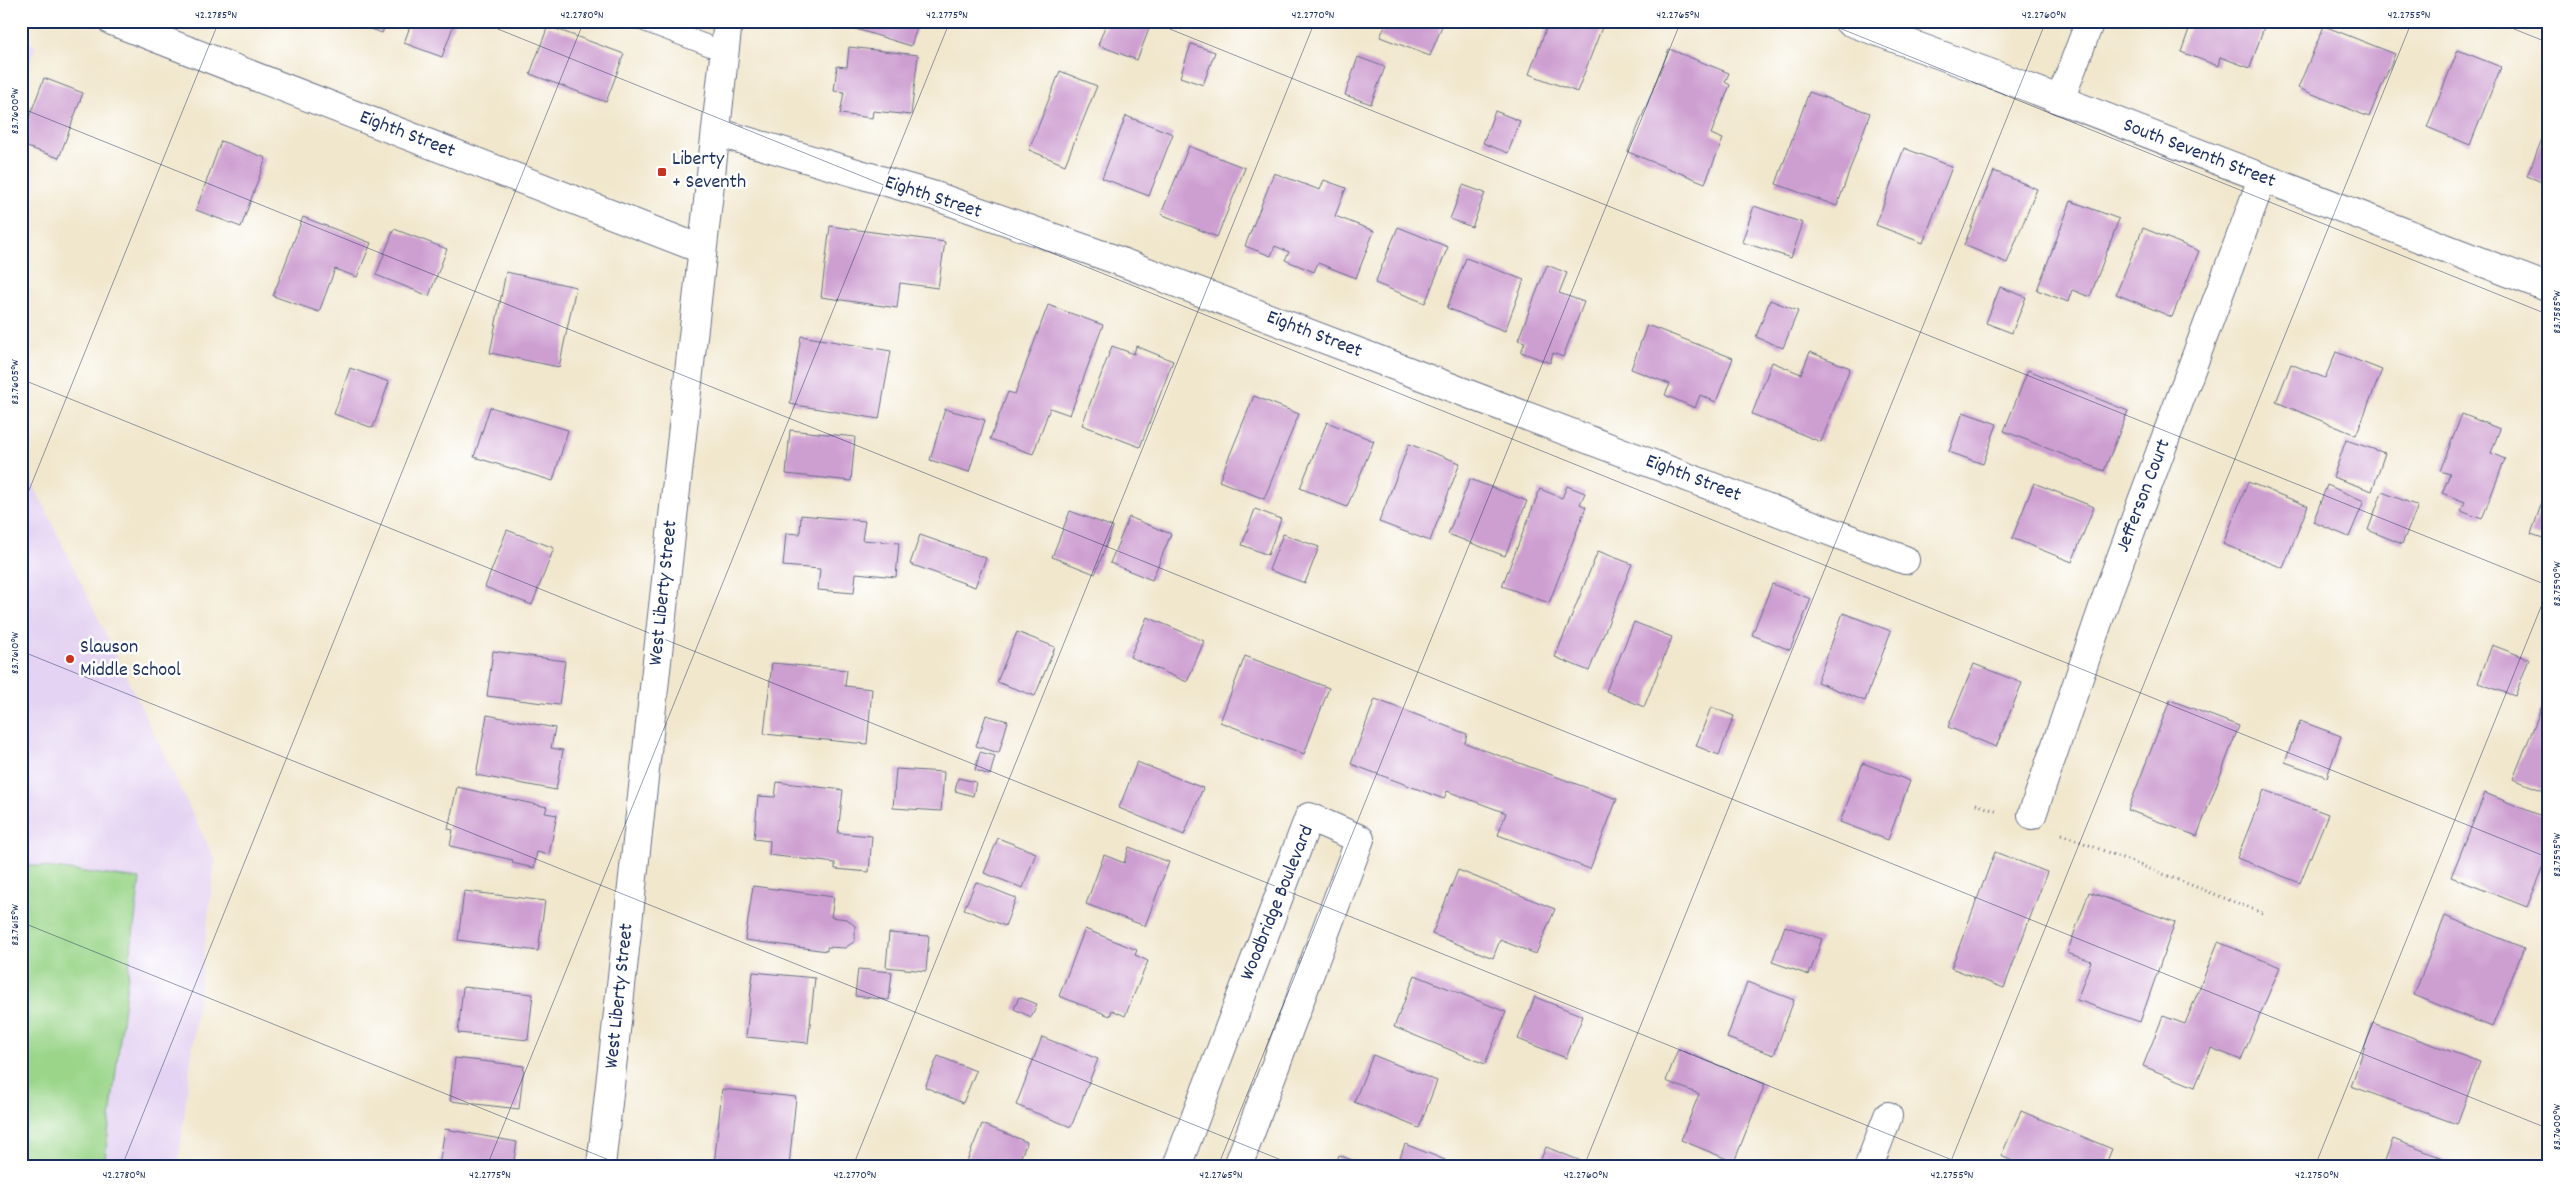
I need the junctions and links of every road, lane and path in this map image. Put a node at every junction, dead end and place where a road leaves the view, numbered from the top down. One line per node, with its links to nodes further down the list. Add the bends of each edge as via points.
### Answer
1 (112, 21): 10 (street, Eighth Street)
2 (643, 21): 6 (lane)
3 (728, 21): 6 (street, West Liberty Street)
4 (1848, 21): 7 (street, South Seventh Street)
5 (2090, 21): 7 (street)
6 (725, 52): 8 (street, West Liberty Street)
7 (2060, 100): 9 (street, South Seventh Street)
8 (716, 132): 10 (street, West Liberty Street); 12 (street, Eighth Street, via 934,196 1111,258)
9 (2262, 179): 11 (street, South Seventh Street); 15 (street, Jefferson Court, via 2110,587)
10 (701, 249): 19 (street, West Liberty Street)
11 (2549, 288)
12 (1905, 560)
13 (1976, 804): 14 (path)
14 (2002, 813)
15 (2032, 816)
16 (2057, 833): 17 (path)
17 (2265, 914)
18 (1888, 1116): 22 (street)
19 (601, 1166)
20 (1177, 1166): 21 (street, Woodbridge Boulevard, via 1309,817 1360,839)
21 (1238, 1166)
22 (1870, 1166)

